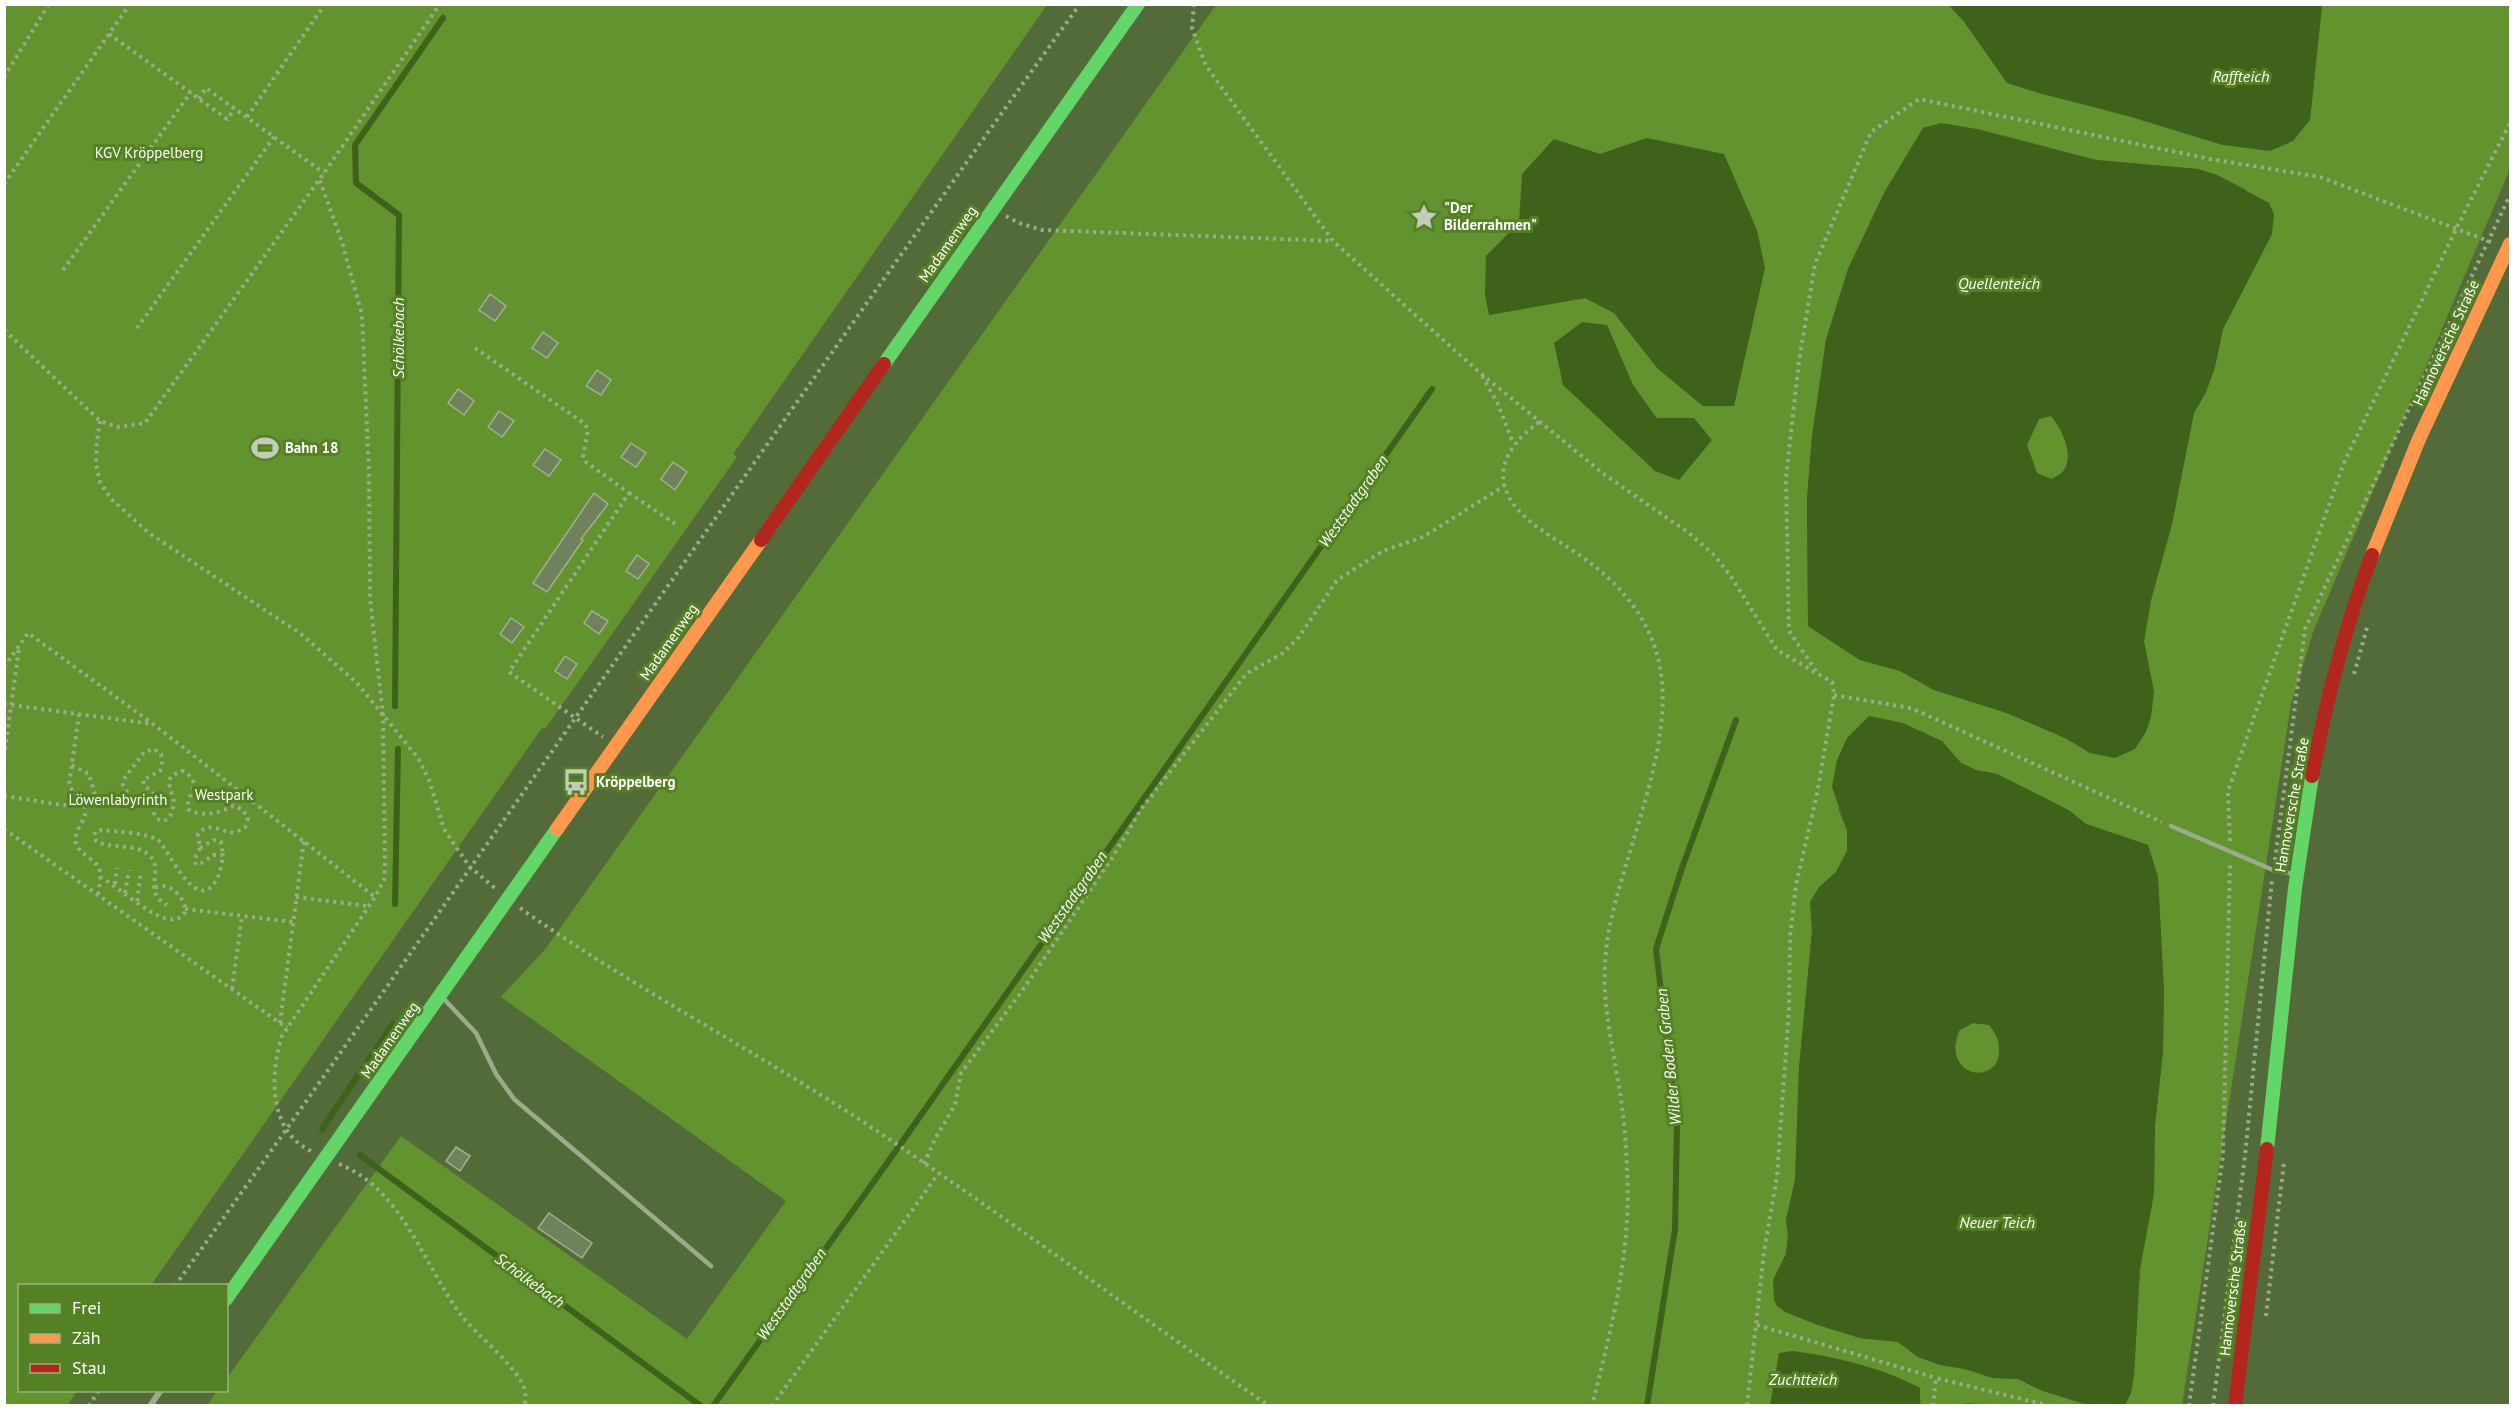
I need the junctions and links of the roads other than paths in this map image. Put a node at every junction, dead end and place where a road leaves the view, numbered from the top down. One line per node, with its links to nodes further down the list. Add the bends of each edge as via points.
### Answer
1 (1138, 4): 5 (street, Madamenweg)
2 (2510, 246): 4 (street, Hannoversche Straße, via 2450,372 2365,569 2342,643 2315,756)
3 (2171, 826): 4 (lane, via 2273,870)
4 (2296, 874): 10 (street, Hannoversche Straße)
5 (441, 996): 6 (lane, via 476,1034 514,1099); 7 (street, Madamenweg)
6 (711, 1266)
7 (228, 1296)
8 (160, 1392): 9 (street)
9 (150, 1406)
10 (2235, 1406)

